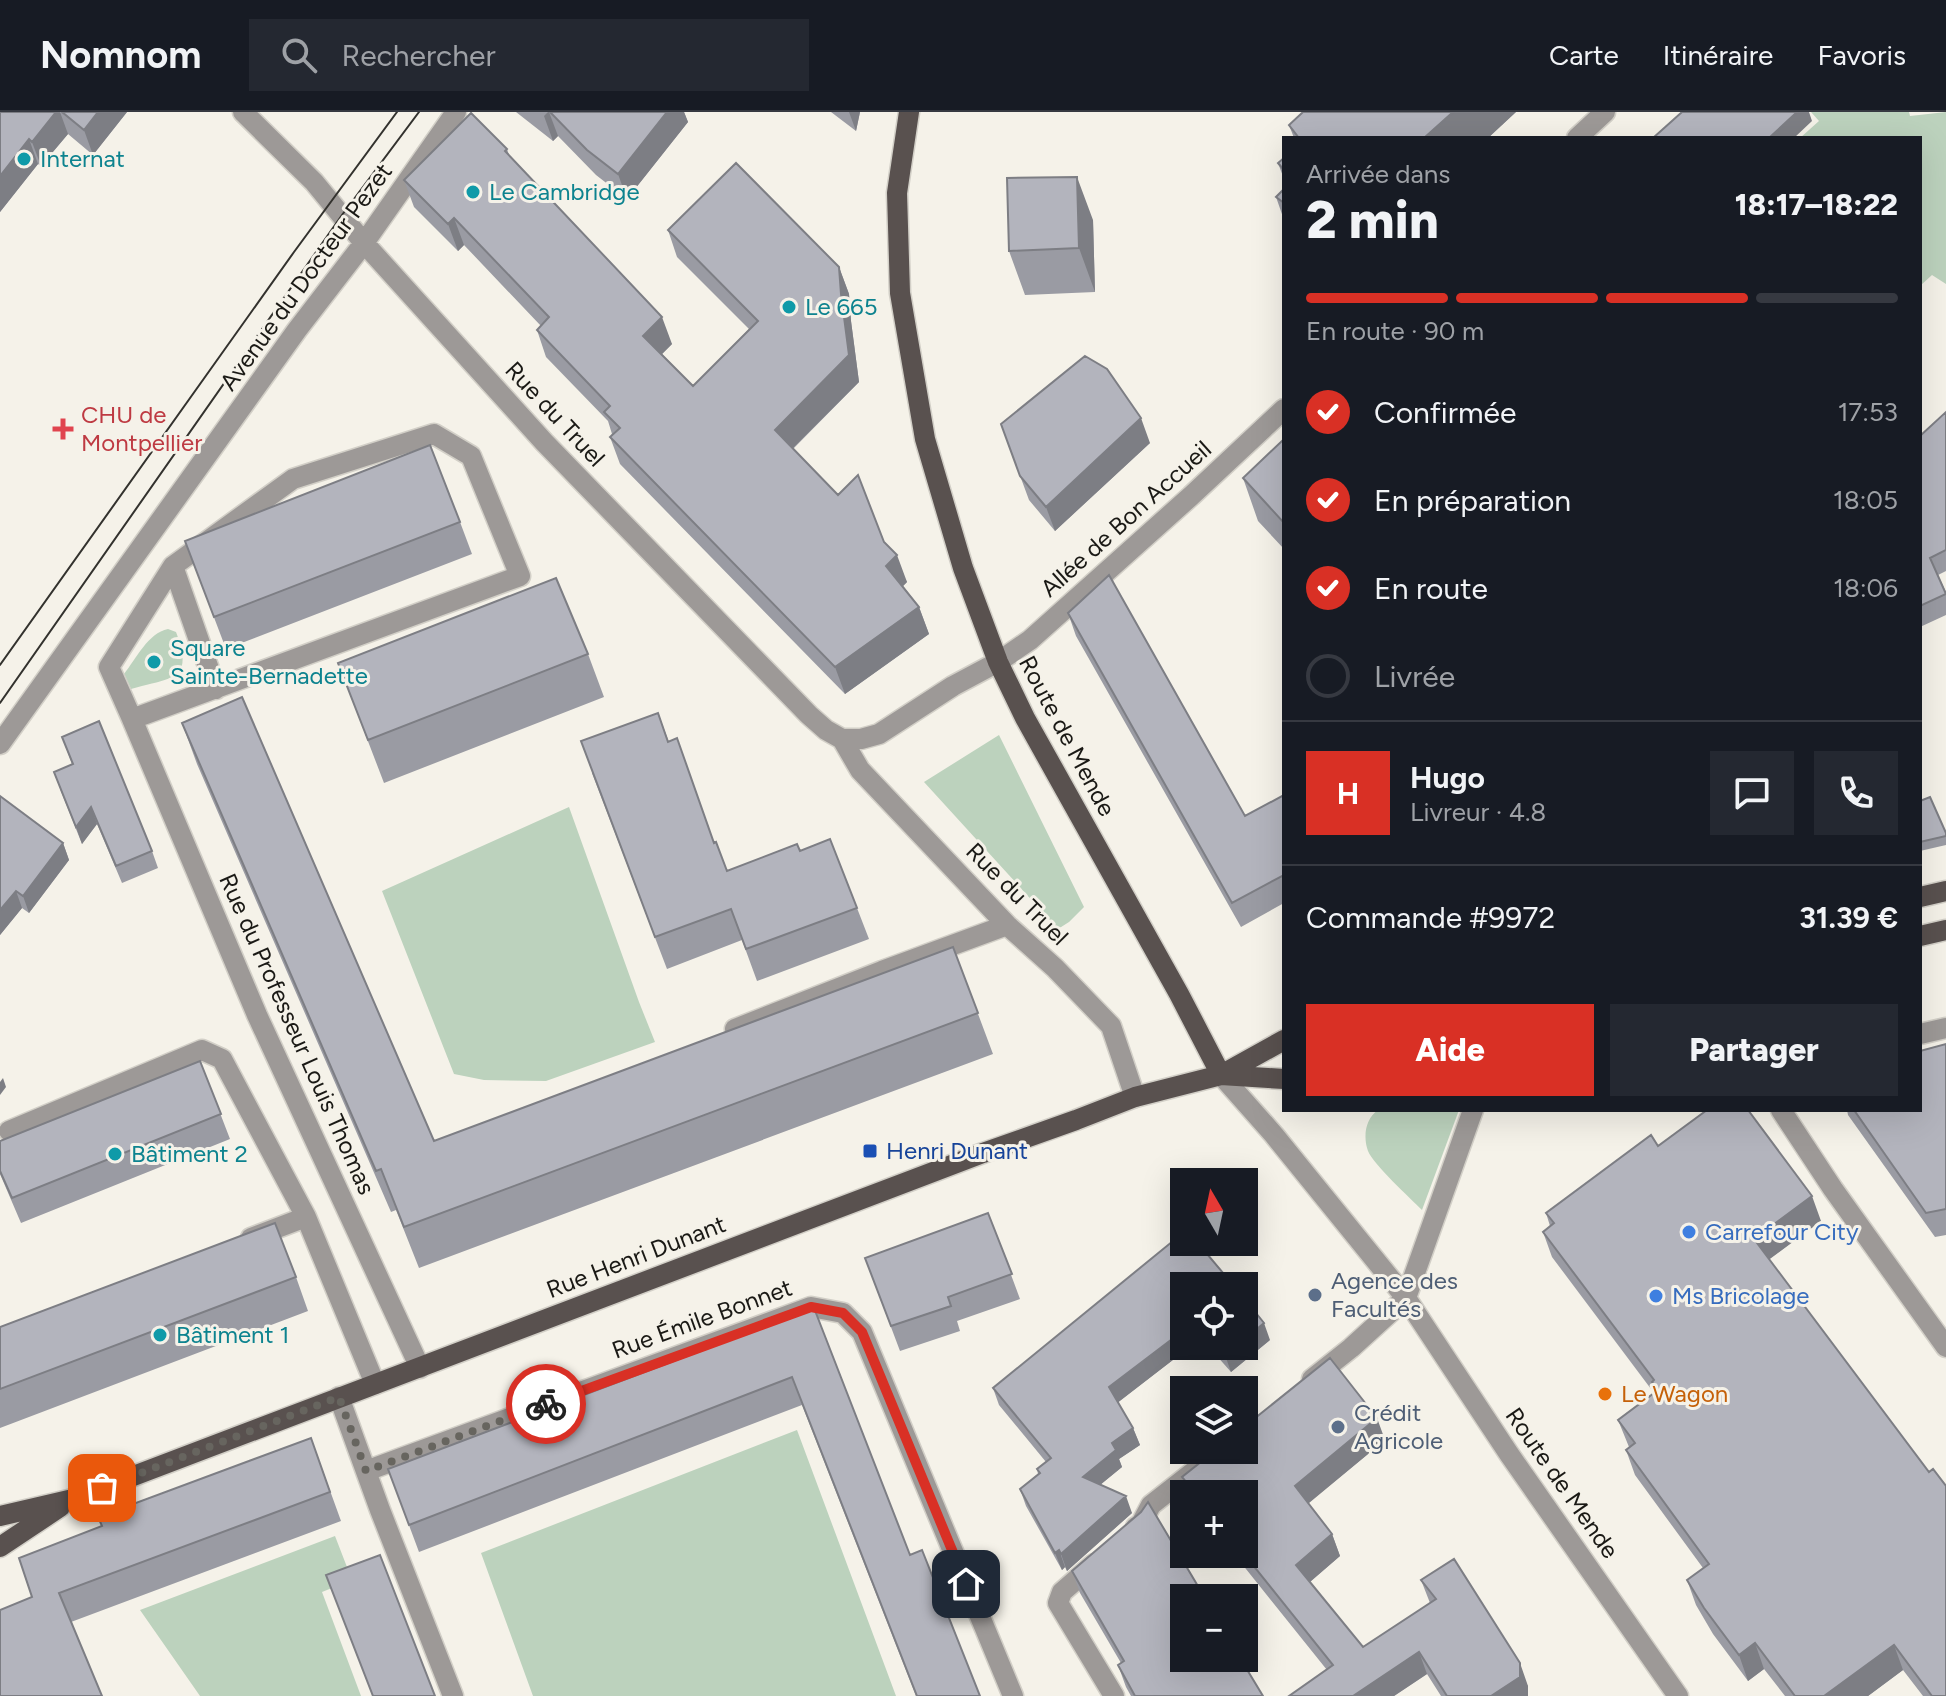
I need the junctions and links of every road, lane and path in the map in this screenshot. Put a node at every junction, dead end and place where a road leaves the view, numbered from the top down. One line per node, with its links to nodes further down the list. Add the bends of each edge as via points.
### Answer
1 (243, 112): 6 (street, Rue du Truel, via 314,182)
2 (456, 112): 6 (street, Avenue du Docteur Pezet)
3 (909, 112): 9 (main road, Route de Mende, via 897,193 900,293 925,439 963,568)
4 (1605, 112): 5 (street)
5 (1579, 136)
6 (364, 243): 12 (street, Rue du Truel, via 555,453 809,715); 13 (street, Avenue du Docteur Pezet)
7 (1282, 411): 9 (street, Allée de Bon Accueil, via 1042,630)
8 (173, 566): 10 (street); 10 (street, via 293,479 434,434 471,456 520,576); 11 (street, Rue du Professeur Louis Thomas, via 109,667)
9 (998, 662): 12 (street, via 879,734); 23 (main road, Route de Mende)
10 (216, 689): 11 (street)
11 (132, 719): 33 (street, Rue du Professeur Louis Thomas, via 257,1015)
12 (842, 739): 16 (street, Rue du Truel, via 860,770)
13 (0, 744)
14 (1946, 891): 15 (main road)
15 (1922, 897)
16 (1007, 925): 21 (street); 25 (street, Rue du Truel, via 1111,1026)
17 (1946, 930): 18 (main road)
18 (1922, 936)
19 (1946, 1028): 20 (street)
20 (1922, 1034)
21 (720, 1035)
22 (1282, 1041): 23 (main road)
23 (1221, 1075): 24 (main road); 25 (main road, Rue Henri Dunant); 31 (street, Route de Mende)
24 (1282, 1079)
25 (1135, 1097): 33 (main road, Rue Henri Dunant)
26 (1472, 1112): 31 (street)
27 (1782, 1112): 32 (street)
28 (9, 1131): 29 (street, via 202,1050 222,1059)
29 (306, 1217): 30 (street); 34 (street)
30 (233, 1244)
31 (1406, 1298): 35 (street); 45 (street, Route de Mende)
32 (1946, 1347)
33 (420, 1368): 34 (main road, Rue Henri Dunant)
34 (375, 1384): 36 (main road, Rue Henri Dunant)
35 (1292, 1394)
36 (339, 1397): 38 (street); 39 (main road, Rue Henri Dunant)
37 (1203, 1464): 44 (street, via 1151,1505 1141,1524 1062,1592 1058,1603)
38 (366, 1471): 42 (street); 43 (street, Rue Émile Bonnet, via 811,1307 843,1313 862,1332)
39 (73, 1499): 40 (main road, Rue Henri Dunant); 41 (main road, Rue Henri Dunant)
40 (0, 1516)
41 (0, 1547)
42 (453, 1696)
43 (1013, 1696)
44 (1114, 1696)
45 (1678, 1696)

